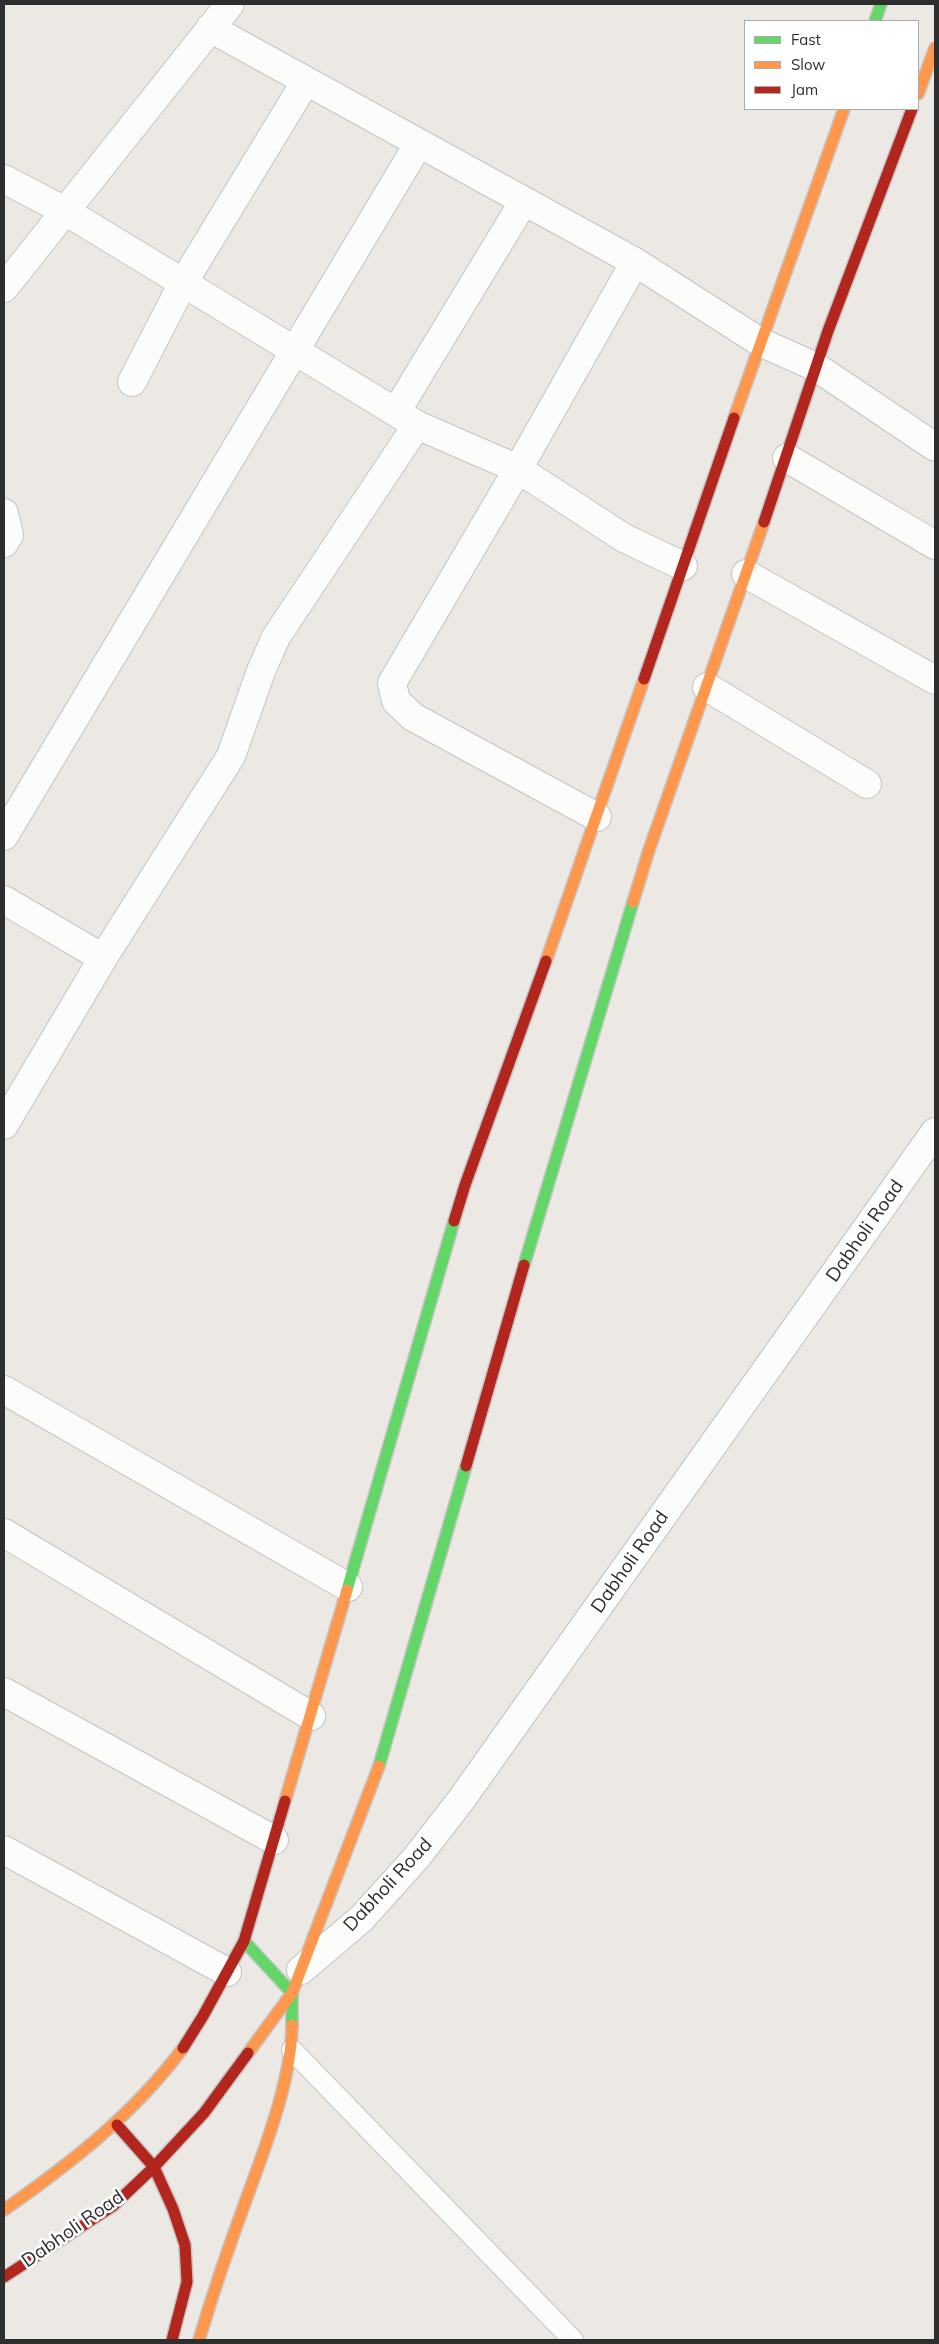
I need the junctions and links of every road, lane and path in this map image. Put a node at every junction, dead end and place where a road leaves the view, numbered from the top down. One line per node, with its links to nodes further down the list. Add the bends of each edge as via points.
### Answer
1 (230, 4): 4 (street)
2 (882, 4): 3 (main road)
3 (875, 20)
4 (210, 28): 6 (street); 13 (street)
5 (935, 48): 7 (main road)
6 (306, 81): 10 (street); 15 (street)
7 (919, 91)
8 (844, 110): 17 (main road)
9 (912, 110): 19 (main road)
10 (419, 143): 12 (street); 18 (street)
11 (4, 179): 13 (street)
12 (524, 201): 14 (street); 21 (street)
13 (64, 211): 15 (street); 16 (street)
14 (635, 262): 17 (street); 24 (street)
15 (183, 283): 18 (street); 20 (street)
16 (4, 288)
17 (760, 342): 19 (street); 28 (main road)
18 (295, 350): 21 (street); 34 (street)
19 (816, 367): 22 (street); 23 (main road)
20 (132, 382)
21 (407, 418): 24 (street); 36 (street, via 276,637 231,756)
22 (935, 447)
23 (787, 458): 27 (street); 29 (main road)
24 (518, 469): 28 (street, via 624,538); 33 (street, via 392,682 396,701 413,717)
25 (4, 513): 26 (street, via 8,535)
26 (4, 543)
27 (935, 544)
28 (683, 566): 33 (main road)
29 (746, 574): 30 (street); 31 (main road)
30 (935, 680)
31 (707, 687): 32 (street); 48 (main road, via 649,850 534,1229 374,1784)
32 (867, 784)
33 (597, 817): 41 (main road, via 465,1185)
34 (4, 836)
35 (4, 900): 36 (street)
36 (103, 958): 37 (street)
37 (4, 1124)
38 (935, 1132): 48 (street, Dabholi Road, via 461,1800 416,1858 362,1918)
39 (4, 1390): 41 (street)
40 (4, 1533): 43 (street)
41 (348, 1587): 43 (main road)
42 (4, 1692): 44 (street)
43 (311, 1716): 44 (main road)
44 (274, 1840): 46 (main road)
45 (4, 1850): 47 (street)
46 (244, 1941): 47 (main road); 48 (main road)
47 (227, 1972): 50 (main road, via 205,2015 174,2060)
48 (296, 1982): 49 (main road); 51 (main road, Dabholi Road, via 204,2113)
49 (292, 2050): 55 (main road, via 266,2144 218,2274); 56 (lane)
50 (117, 2125): 51 (main road); 52 (main road, via 77,2159)
51 (154, 2168): 53 (main road, Dabholi Road, via 113,2206); 54 (main road, via 185,2245 187,2282)
52 (4, 2210)
53 (4, 2277)
54 (172, 2340)
55 (199, 2340)
56 (573, 2340)

